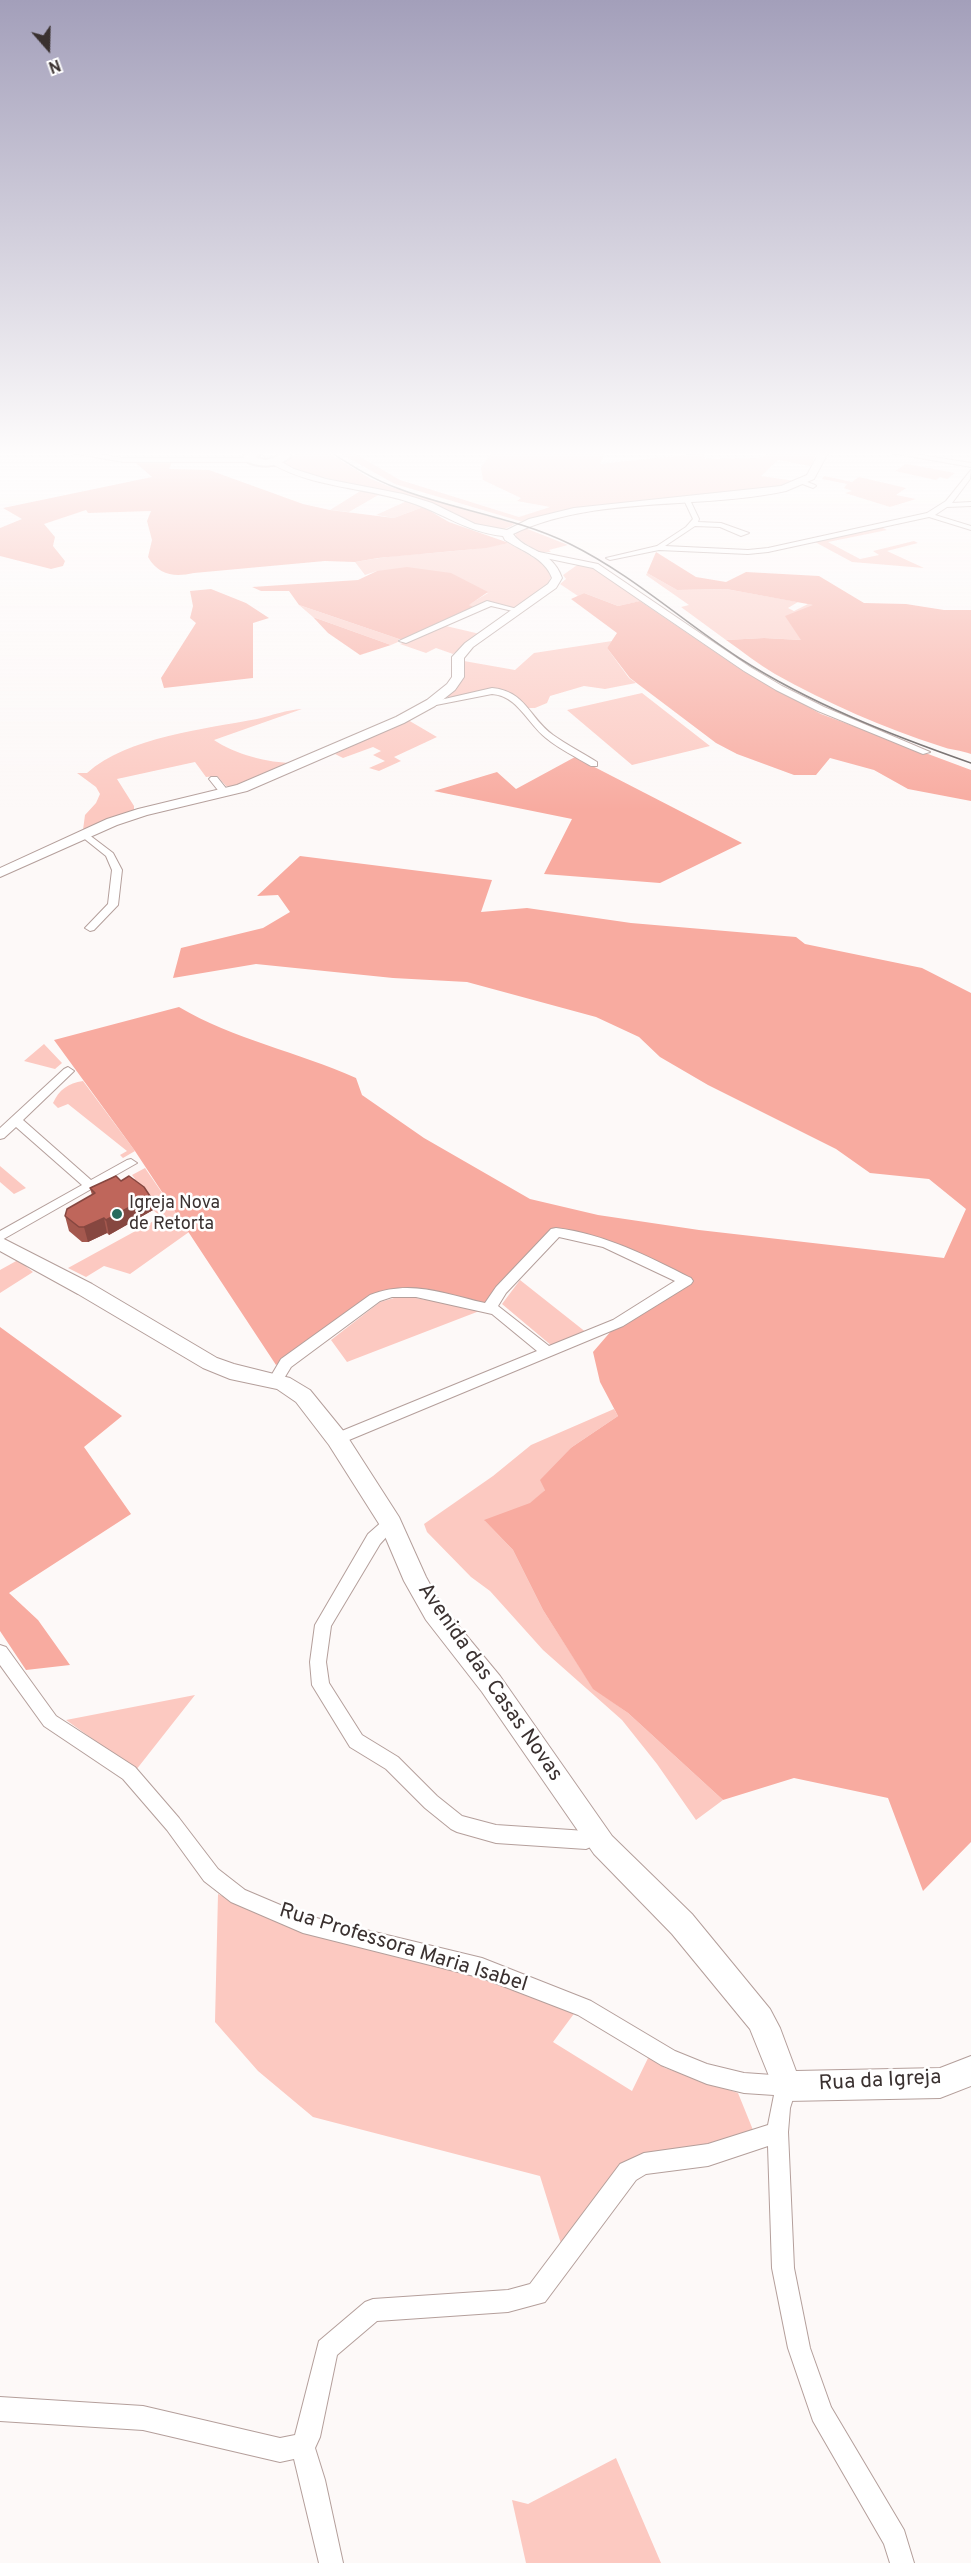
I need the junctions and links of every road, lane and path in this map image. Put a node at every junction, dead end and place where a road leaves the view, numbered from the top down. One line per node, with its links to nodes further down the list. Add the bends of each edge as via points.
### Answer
1 (555, 571): 3 (street, via 557,578 552,586)
2 (602, 571): 6 (street, via 779,688)
3 (517, 610): 4 (street, via 490,603); 5 (street, via 469,645 458,657 458,677)
4 (403, 641)
5 (431, 703): 7 (street, via 504,692 548,736); 9 (street, via 242,788)
6 (926, 752)
7 (594, 764)
8 (214, 779): 9 (street)
9 (224, 792): 10 (street, via 143,812)
10 (84, 834): 11 (street); 12 (street, via 110,855 117,870 113,905)
11 (0, 873)
12 (90, 928)
13 (68, 1071): 14 (street)
14 (15, 1120): 15 (street); 17 (street)
15 (0, 1135)
16 (131, 1163): 17 (street)
17 (90, 1186): 18 (street)
18 (0, 1237)
19 (0, 1243): 22 (street, Avenida das Casas Novas, via 210,1363)
20 (489, 1308): 21 (street); 21 (street, via 556,1232 610,1244 686,1281 618,1323); 22 (street, via 416,1293 391,1292 375,1298 286,1363)
21 (549, 1353): 23 (street)
22 (275, 1381): 23 (street, Avenida das Casas Novas, via 303,1396)
23 (337, 1438): 24 (street, Avenida das Casas Novas)
24 (391, 1523): 26 (street, Avenida das Casas Novas, via 434,1613 491,1684); 26 (street, via 374,1539 323,1625 318,1662 321,1685 356,1741 392,1763 457,1823 496,1834 586,1840)
25 (0, 1652): 28 (street, Rua Professora Maria Isabel, via 50,1721 129,1773 211,1875 238,1896 303,1924 482,1968 584,2008 668,2058 707,2074 744,2083)
26 (597, 1836): 28 (street, Avenida das Casas Novas, via 682,1924 760,2019)
27 (971, 2071): 28 (street, Rua da Igreja, via 940,2083)
28 (787, 2086): 29 (street)
29 (778, 2133): 31 (street, via 708,2155 644,2164 628,2172 537,2294 508,2301 373,2310 327,2349 308,2437); 33 (street, via 783,2268 798,2348 821,2413 895,2539)
30 (0, 2409): 31 (street, via 143,2418 280,2450)
31 (302, 2445): 32 (street)
32 (331, 2563)
33 (902, 2563)

